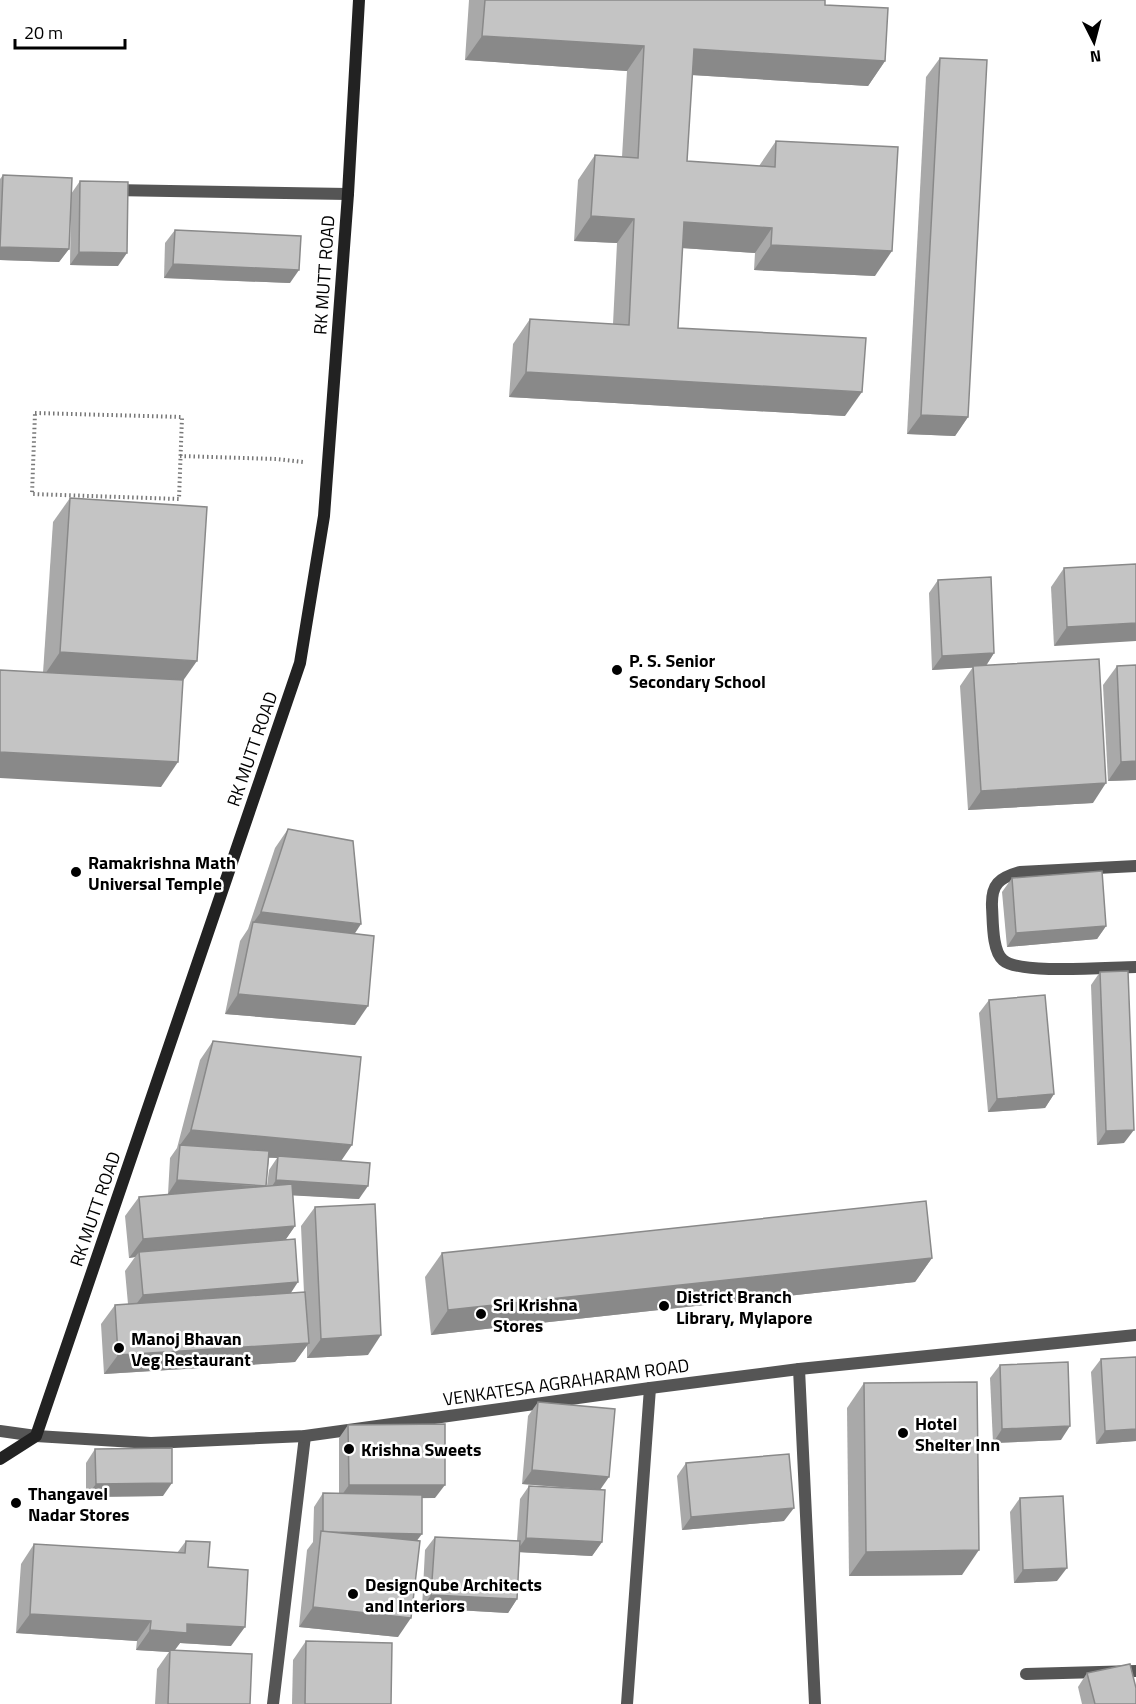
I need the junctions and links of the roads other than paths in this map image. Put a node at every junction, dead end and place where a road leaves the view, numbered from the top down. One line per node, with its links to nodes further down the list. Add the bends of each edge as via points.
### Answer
1 (359, 0): 3 (main road, RK MUTT ROAD)
2 (94, 189): 3 (street)
3 (348, 194): 10 (main road, RK MUTT ROAD, via 324,516 300,663)
4 (1136, 866): 5 (street, via 1020,872 1004,876 995,885 992,898 994,942 1002,960 1013,966)
5 (1136, 967)
6 (1136, 1335): 7 (street, VENKATESA AGRAHARAM ROAD)
7 (799, 1369): 8 (street, VENKATESA AGRAHARAM ROAD); 17 (street)
8 (650, 1388): 11 (street, VENKATESA AGRAHARAM ROAD); 16 (street)
9 (0, 1431): 10 (street, VENKATESA AGRAHARAM ROAD)
10 (36, 1436): 11 (street, VENKATESA AGRAHARAM ROAD, via 152,1443); 12 (main road)
11 (305, 1436): 15 (street)
12 (0, 1459)
13 (1136, 1671): 14 (street)
14 (1026, 1674)
15 (273, 1704)
16 (627, 1704)
17 (815, 1704)

